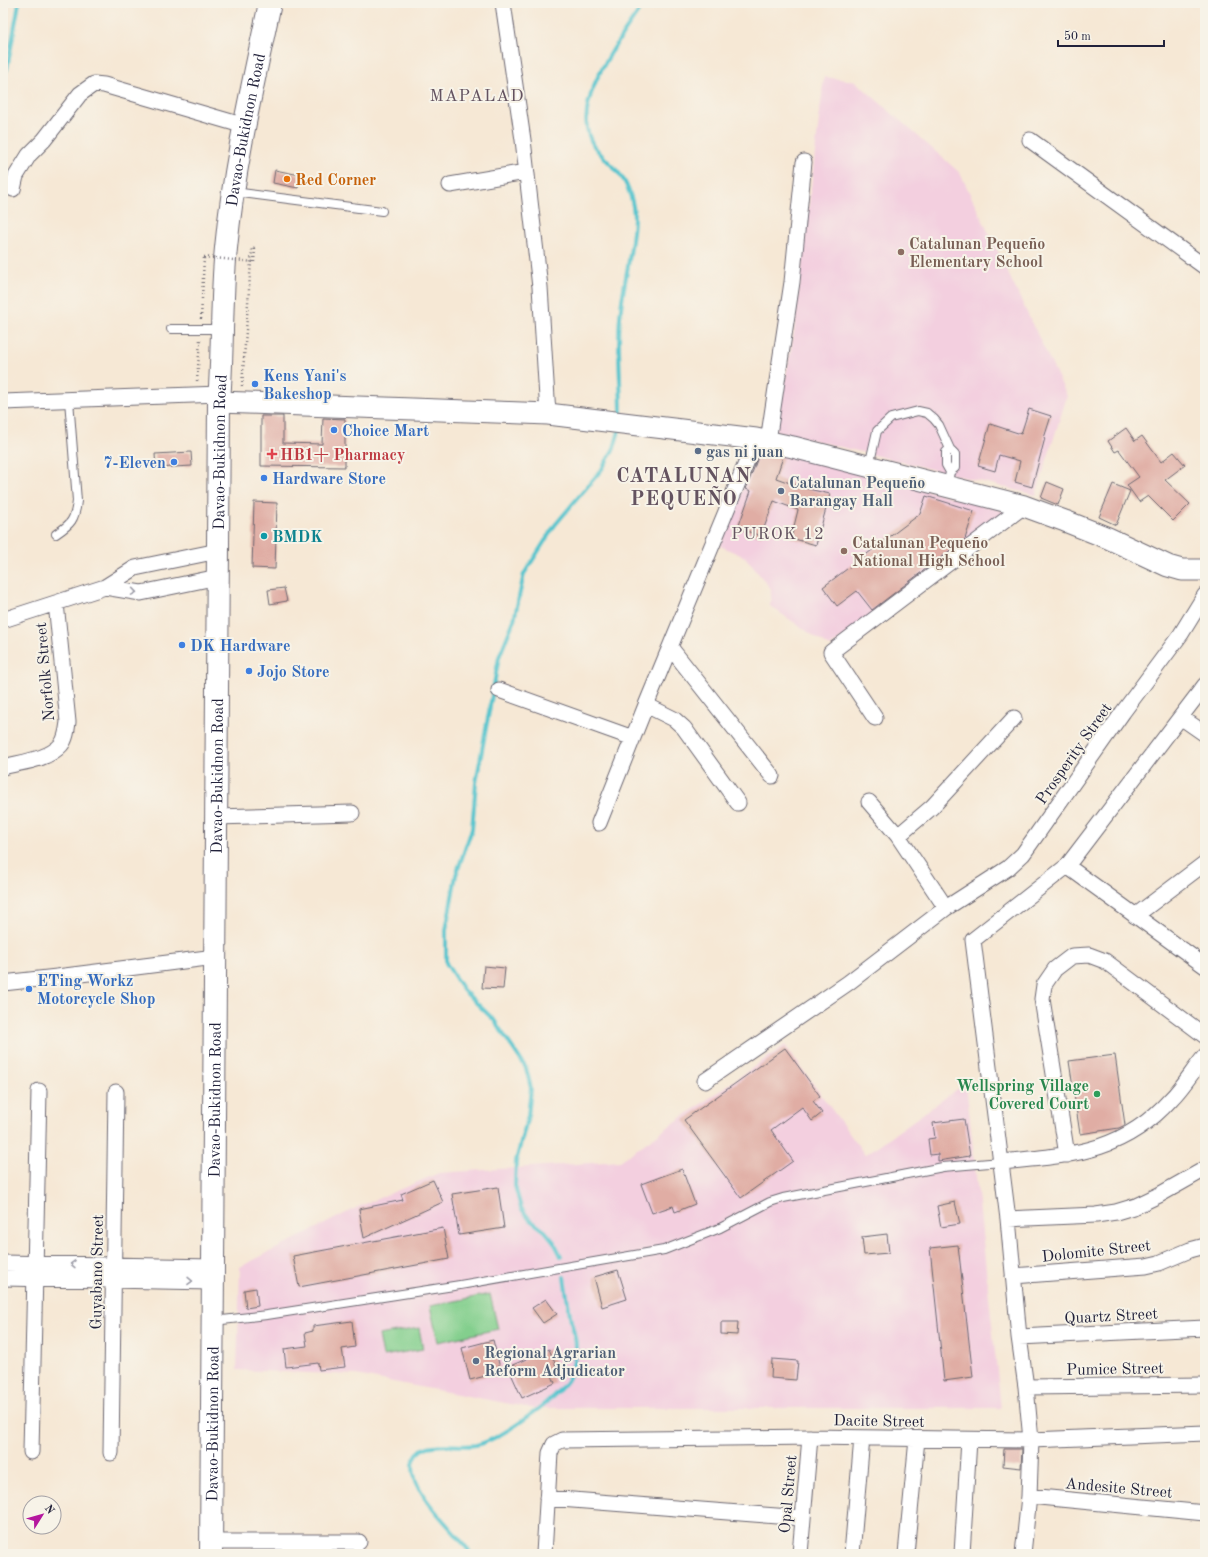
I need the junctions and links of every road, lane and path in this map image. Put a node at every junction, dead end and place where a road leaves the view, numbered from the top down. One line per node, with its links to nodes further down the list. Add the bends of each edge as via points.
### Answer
1 (270, 3): 3 (highway, Davao-Bukidnon Road)
2 (503, 3): 6 (street)
3 (245, 126): 8 (street, via 94,84 80,94 29,155 16,176); 9 (highway, Davao-Bukidnon Road)
4 (1030, 140): 11 (street)
5 (804, 162): 20 (street, via 792,282)
6 (526, 172): 7 (street); 19 (street, via 540,287)
7 (450, 185)
8 (13, 189)
9 (233, 192): 10 (lane); 14 (highway, Davao-Bukidnon Road, via 226,249)
10 (382, 211)
11 (1205, 267)
12 (203, 272): 18 (path, bridge, via 204,257 254,262 255,248 252,248)
13 (171, 329): 14 (lane)
14 (223, 329): 15 (highway, Davao-Bukidnon Road)
15 (219, 398): 16 (street); 18 (street); 25 (highway, Davao-Bukidnon Road)
16 (69, 400): 17 (street); 24 (lane, via 76,514 71,522)
17 (3, 402)
18 (240, 403): 19 (street)
19 (548, 414): 20 (street)
20 (762, 440): 21 (street, via 844,464); 34 (street)
21 (869, 466): 22 (street); 22 (lane, via 877,431 891,418 918,411 934,419 943,431 950,449 946,452)
22 (948, 479): 23 (street)
23 (1024, 506): 27 (street, via 1108,538 1168,566 1182,570); 38 (street, via 831,652)
24 (56, 534)
25 (218, 551): 26 (street); 28 (highway, Davao-Bukidnon Road)
26 (178, 559): 29 (street); 30 (street, via 135,568)
27 (1205, 570)
28 (218, 577): 29 (street); 48 (highway, Davao-Bukidnon Road)
29 (183, 584): 30 (street, one-way to 29, via 141,593)
30 (105, 587): 32 (street)
31 (1205, 595): 53 (street, Prosperity Street, via 1023,854 1008,868)
32 (56, 603): 33 (street); 43 (street, Norfolk Street, via 68,722 66,734 62,745 52,753)
33 (3, 620)
34 (670, 647): 37 (street); 44 (street)
35 (1205, 685): 40 (street)
36 (499, 690): 42 (street)
37 (646, 705): 42 (street); 46 (street, via 674,719 684,728)
38 (875, 718)
39 (1014, 718): 50 (street, via 932,807)
40 (1182, 718): 41 (street); 52 (street)
41 (1205, 734)
42 (633, 738): 49 (street)
43 (3, 767)
44 (772, 776)
45 (870, 802): 50 (street)
46 (738, 803)
47 (352, 812): 48 (street)
48 (216, 817): 55 (highway, Davao-Bukidnon Road)
49 (599, 823)
50 (898, 836): 53 (street)
51 (1205, 863): 54 (street)
52 (1067, 866): 54 (street); 64 (street, via 973,940)
53 (946, 908): 60 (street, Prosperity Street, via 848,984)
54 (1135, 916): 56 (street)
55 (215, 957): 57 (street); 72 (highway, Davao-Bukidnon Road)
56 (1205, 966)
57 (3, 982)
58 (1205, 1036): 63 (street, via 1105,961 1089,955 1072,956 1055,969 1044,985 1042,999)
59 (1205, 1056): 63 (street, via 1172,1099 1136,1130 1118,1141)
60 (705, 1081)
61 (40, 1091): 70 (street)
62 (116, 1092): 69 (street, Guyabano Street)
63 (1067, 1155): 64 (street)
64 (1001, 1162): 66 (street); 76 (lane, via 943,1167 783,1198 720,1228 664,1250 267,1316)
65 (1205, 1169): 66 (street, via 1159,1195 1116,1212)
66 (1008, 1219): 73 (street)
67 (1205, 1246): 73 (street, Dolomite Street, via 1146,1266)
68 (3, 1263): 70 (street)
69 (114, 1265): 70 (street, one-way to 70); 71 (street); 75 (street, Guyabano Street)
70 (35, 1271): 74 (street); 75 (street); 87 (street)
71 (164, 1273): 72 (street); 75 (street)
72 (212, 1274): 76 (highway, Davao-Bukidnon Road)
73 (1013, 1276): 78 (street)
74 (3, 1278)
75 (114, 1280): 88 (street, Guyabano Street)
76 (212, 1321): 94 (highway, Davao-Bukidnon Road)
77 (1205, 1328): 78 (street, Quartz Street)
78 (1019, 1337): 80 (street)
79 (1205, 1384): 80 (street, Pumice Street)
80 (1026, 1388): 86 (street)
81 (1205, 1432): 86 (street, Dacite Street)
82 (810, 1437): 83 (street, Dacite Street); 90 (street, Dacite Street, via 562,1440 554,1444 550,1453); 92 (street, Opal Street)
83 (862, 1438): 84 (street, Dacite Street); 97 (street)
84 (916, 1439): 85 (street, Dacite Street); 98 (street)
85 (969, 1440): 86 (street, Dacite Street); 99 (street)
86 (1031, 1440): 89 (street)
87 (31, 1452)
88 (111, 1453)
89 (1029, 1496): 91 (street, Andesite Street); 100 (street)
90 (547, 1498): 92 (street); 95 (street)
91 (1205, 1513)
92 (803, 1518): 96 (street, Opal Street)
93 (358, 1542): 94 (street)
94 (211, 1548)
95 (544, 1554)
96 (800, 1554)
97 (852, 1554)
98 (906, 1554)
99 (962, 1554)
100 (1023, 1554)

